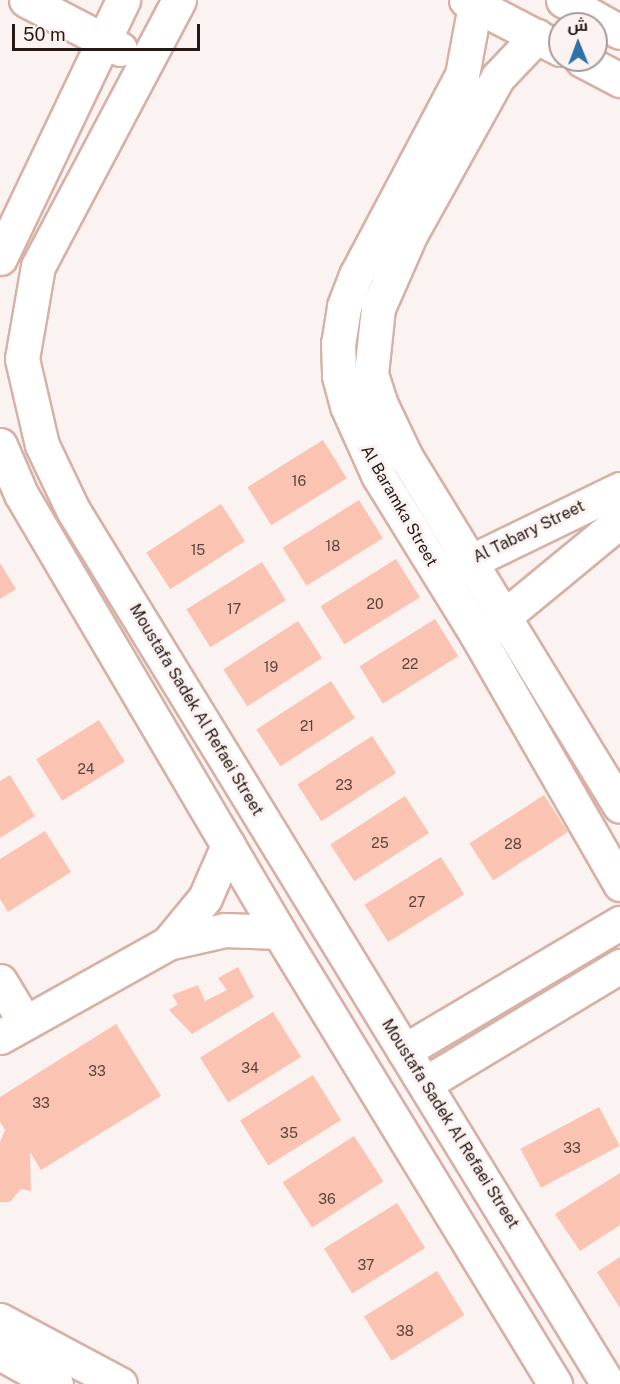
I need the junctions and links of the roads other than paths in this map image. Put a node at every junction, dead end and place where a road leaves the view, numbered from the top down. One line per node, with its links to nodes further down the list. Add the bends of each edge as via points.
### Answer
1 (26, 0): 8 (street)
2 (123, 0): 8 (street)
3 (130, 0): 6 (street)
4 (562, 0): 7 (street)
5 (471, 2): 9 (street); 17 (street, Al Baramka Street, via 462,75 356,275 344,307 338,343 339,376 360,438 378,475)
6 (174, 9): 10 (street, Moustafa Sadek Al Refaei Street)
7 (620, 32)
8 (101, 39): 10 (street); 13 (street)
9 (548, 42): 17 (street, Al Baramka Street, via 498,77 411,233 384,292 374,341 371,374 393,434)
10 (144, 62): 29 (street, Moustafa Sadek Al Refaei Street, via 38,266 22,359 29,404 42,445 73,510)
11 (605, 72): 12 (street)
12 (620, 80)
13 (0, 258)
14 (0, 445): 21 (street, via 21,494)
15 (620, 489): 17 (street, Al Tabary Street)
16 (620, 521): 18 (street, Al Tabary Street, via 581,549)
17 (454, 570): 18 (street, Al Baramka Street); 19 (street, Al Baramka Street)
18 (505, 616): 19 (street, Al Tabary Street); 20 (street, Al Baramka Street)
19 (478, 637): 22 (street, Al Baramka Street)
20 (620, 806)
21 (228, 845): 24 (street); 25 (street, via 205,898)
22 (620, 884)
23 (620, 923): 29 (street)
24 (279, 932): 25 (street, via 225,930); 36 (street)
25 (168, 943): 28 (street)
26 (620, 966): 30 (street)
27 (0, 981): 28 (street)
28 (12, 1029)
29 (404, 1051): 30 (street, Moustafa Sadek Al Refaei Street)
30 (426, 1083): 33 (street, Moustafa Sadek Al Refaei Street)
31 (0, 1320): 35 (street)
32 (0, 1353): 34 (street)
33 (601, 1373): 37 (street)
34 (56, 1384)
35 (120, 1384)
36 (555, 1384)
37 (563, 1384)

